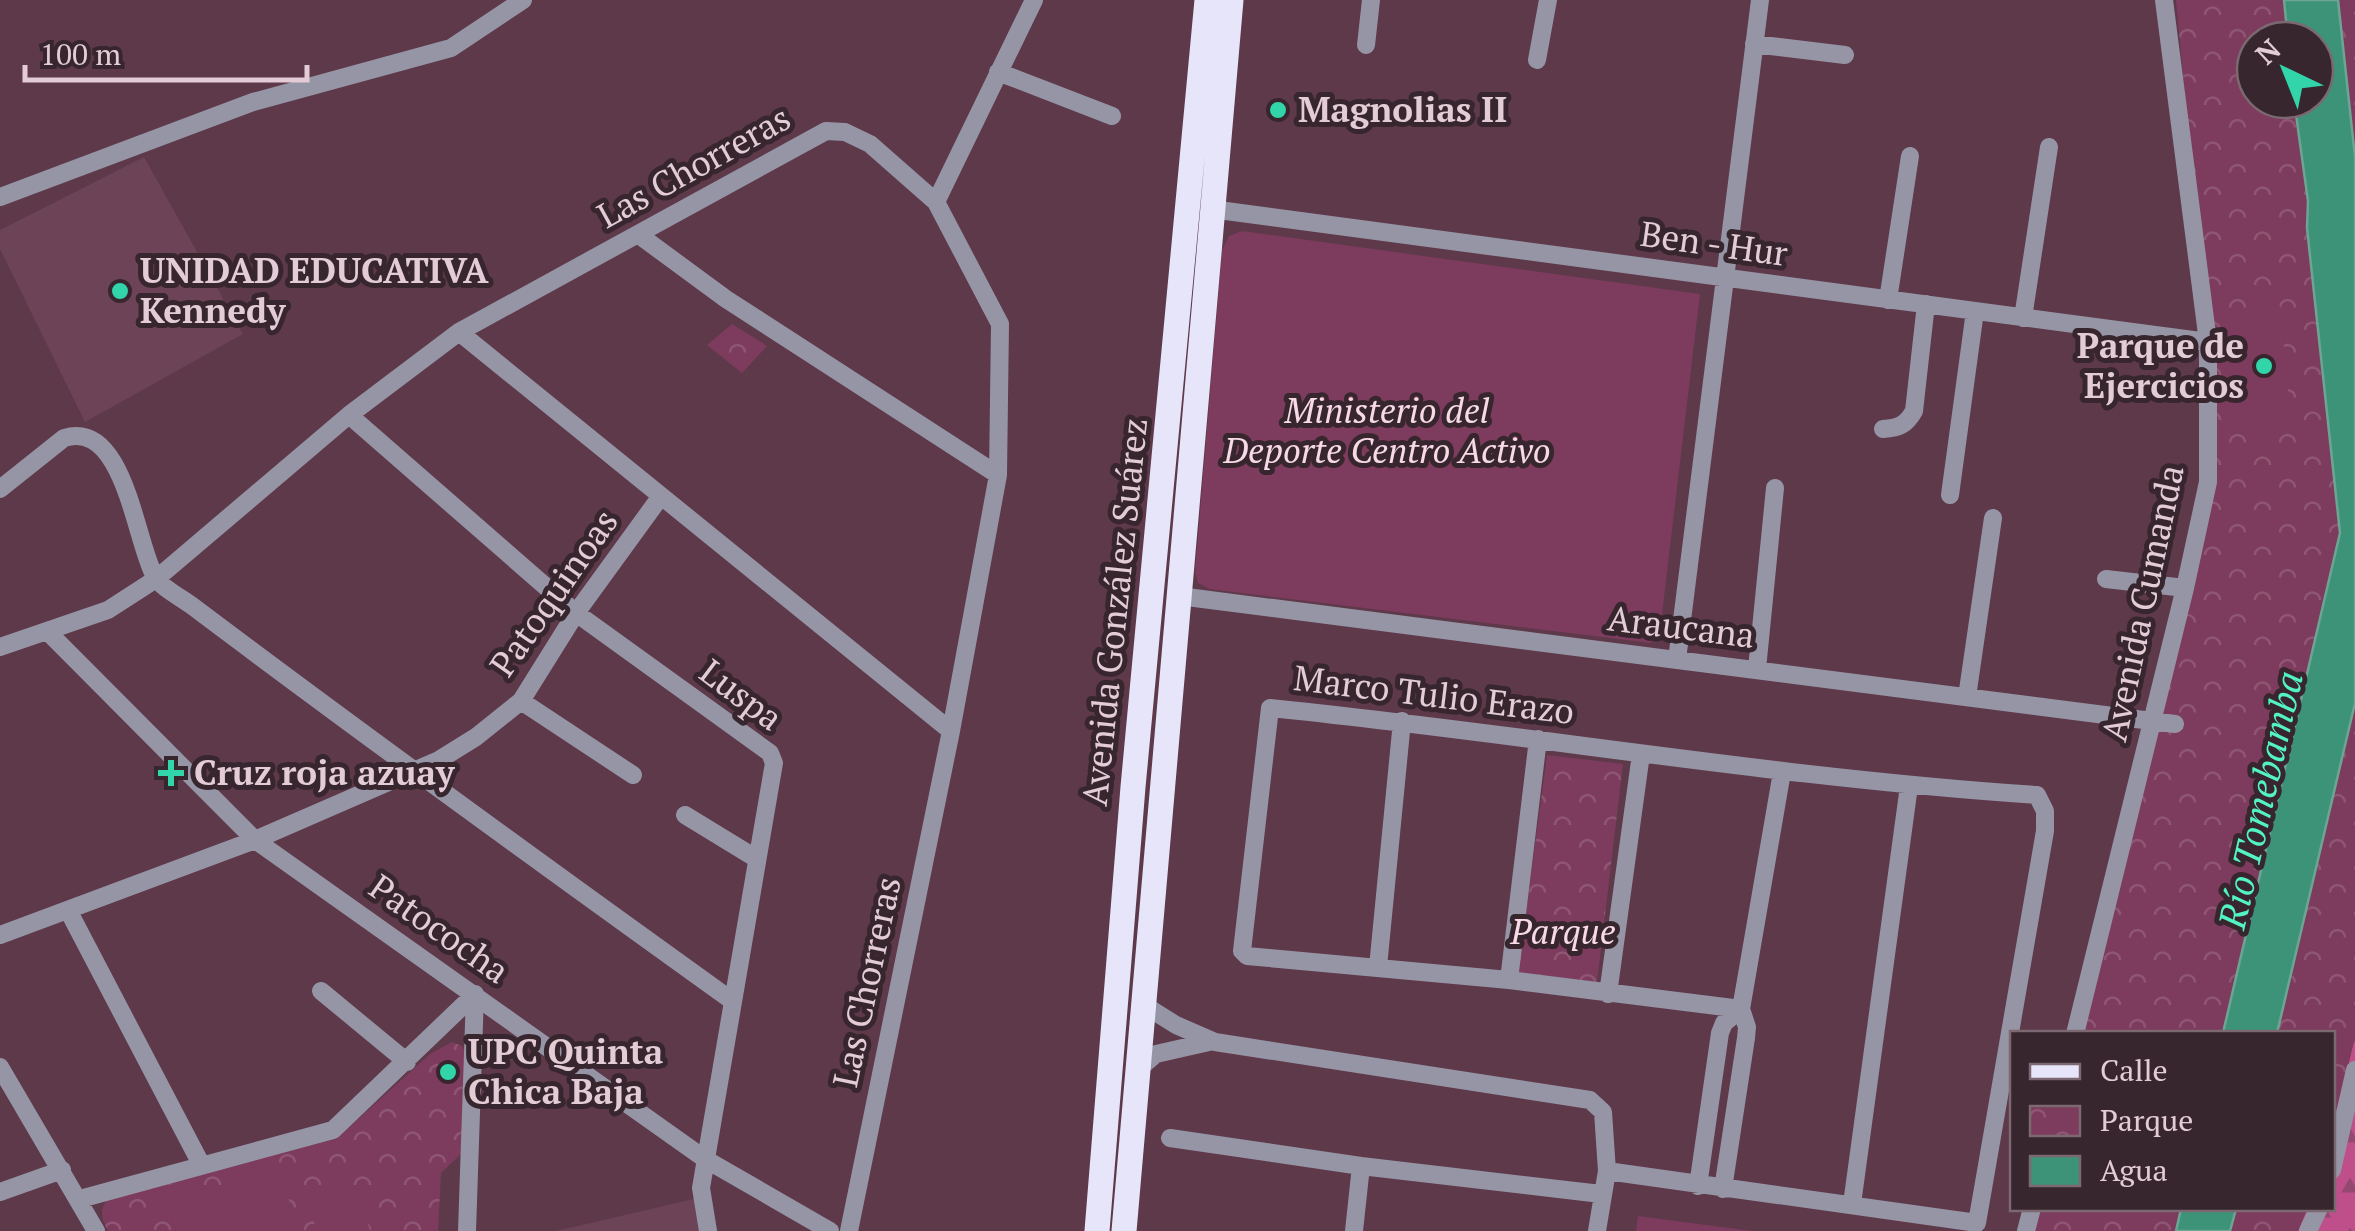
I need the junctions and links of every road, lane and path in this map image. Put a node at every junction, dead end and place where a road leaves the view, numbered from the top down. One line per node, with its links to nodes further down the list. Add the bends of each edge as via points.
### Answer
1 (523, 0): 17 (street, via 452,48 253,102)
2 (1034, 0): 13 (street)
3 (1207, 0): 96 (main road, Avenida González Suárez)
4 (1231, 0): 19 (main road, Avenida González Suárez)
5 (1370, 0): 10 (street)
6 (1548, 0): 12 (street)
7 (1760, 0): 9 (street)
8 (2164, 0): 27 (street, Avenida Cumanda)
9 (1754, 44): 11 (street); 21 (street)
10 (1366, 45)
11 (1846, 55)
12 (1537, 60)
13 (998, 72): 14 (street); 18 (street)
14 (1112, 116)
15 (2049, 147): 25 (street)
16 (1910, 156): 22 (street)
17 (0, 197)
18 (936, 202): 20 (street, Las Chorreras, via 870,144 826,131); 30 (street, Las Chorreras, via 1000,324)
19 (1211, 209): 21 (street, Ben - Hur); 39 (main road, Avenida González Suárez)
20 (639, 235): 26 (street, Las Chorreras); 30 (street, via 726,300)
21 (1725, 278): 22 (street, Ben - Hur); 43 (street)
22 (1888, 300): 23 (street, Ben - Hur)
23 (1926, 304): 24 (street, Ben - Hur); 29 (street, via 1914,412 1898,428)
24 (1975, 311): 25 (street, Ben - Hur); 33 (street)
25 (2023, 318): 27 (street, Ben - Hur)
26 (459, 332): 28 (street, Las Chorreras); 34 (street)
27 (2208, 342): 38 (street, Avenida Cumanda, via 2208,482)
28 (349, 414): 36 (street, Las Chorreras); 40 (street, Luspa)
29 (1883, 429)
30 (998, 475): 50 (street, Las Chorreras)
31 (1776, 488): 44 (street)
32 (0, 489): 36 (street, via 64,438 92,440 121,476)
33 (1950, 495)
34 (661, 496): 40 (street, Patoquinoas); 50 (street)
35 (1993, 518): 45 (street)
36 (156, 579): 41 (street, Las Chorreras, via 108,610); 53 (street)
37 (2106, 579): 38 (street)
38 (2185, 588): 48 (street, Avenida Cumanda)
39 (1180, 596): 43 (street, Araucana); 68 (main road, Avenida González Suárez)
40 (576, 613): 46 (street, Patoquinoas); 59 (street, Luspa, via 770,753 774,763)
41 (48, 632): 42 (street, Las Chorreras); 58 (street, Patococha)
42 (0, 647)
43 (1677, 660): 44 (street, Araucana)
44 (1757, 669): 45 (street, Araucana)
45 (1967, 697): 48 (street, Araucana)
46 (521, 701): 53 (street, Patoquinoas, via 476,738); 55 (street)
47 (1402, 721): 51 (street, Marco Tulio Erazo); 62 (street); 62 (street, Marco Tulio Erazo, via 1270,708 1242,952)
48 (2153, 721): 49 (street, Araucana); 71 (street, Avenida Cumanda)
49 (2175, 724)
50 (951, 731): 95 (street, Las Chorreras)
51 (1538, 738): 52 (street, Marco Tulio Erazo); 63 (street)
52 (1642, 754): 54 (street, Marco Tulio Erazo); 66 (street)
53 (410, 771): 58 (street, Patoquinoas); 67 (street)
54 (1782, 772): 56 (street, Marco Tulio Erazo); 69 (street)
55 (634, 775)
56 (1909, 786): 70 (street, Marco Tulio Erazo, via 2037,794 2045,811); 90 (street)
57 (685, 815): 59 (street)
58 (256, 840): 60 (street, Patoquinoas); 65 (street, Patococha)
59 (756, 860): 67 (street, Luspa)
60 (68, 910): 61 (street, Patoquinoas); 81 (street)
61 (0, 935)
62 (1378, 967): 63 (street, Marco Tulio Erazo)
63 (1510, 980): 66 (street, Marco Tulio Erazo)
64 (321, 990): 74 (street)
65 (475, 994): 74 (street); 80 (street, Patococha); 92 (street)
66 (1608, 994): 69 (street, Marco Tulio Erazo)
67 (732, 1000): 80 (street, Luspa)
68 (1142, 1004): 73 (street); 77 (main road, Avenida González Suárez)
69 (1742, 1008): 85 (street, via 1720,1033); 86 (street, via 1747,1027)
70 (2010, 1031)
71 (2076, 1031)
72 (2010, 1033): 90 (street, Marco Tulio Erazo, via 1977,1223)
73 (1215, 1042): 77 (street, via 1156,1054); 84 (street, via 1590,1100 1602,1112)
74 (407, 1062): 81 (street, via 333,1130)
75 (0, 1067): 83 (street)
76 (2355, 1070): 79 (street)
77 (1136, 1071): 97 (main road, Avenida González Suárez)
78 (1170, 1138): 82 (street)
79 (2335, 1157)
80 (705, 1159): 93 (street, Luspa, via 701,1188); 94 (street, Patococha)
81 (201, 1164): 89 (street)
82 (1361, 1166): 88 (street); 98 (street)
83 (62, 1170): 87 (street); 89 (street)
84 (1607, 1171): 85 (street); 88 (street)
85 (1698, 1186): 86 (street)
86 (1723, 1189): 90 (street)
87 (0, 1192)
88 (1601, 1194): 99 (street)
89 (80, 1199): 91 (street)
90 (1852, 1204)
91 (96, 1231)
92 (466, 1231)
93 (708, 1231)
94 (830, 1231)
95 (849, 1231)
96 (1097, 1231)
97 (1124, 1231)
98 (1354, 1231)
99 (1597, 1231)

